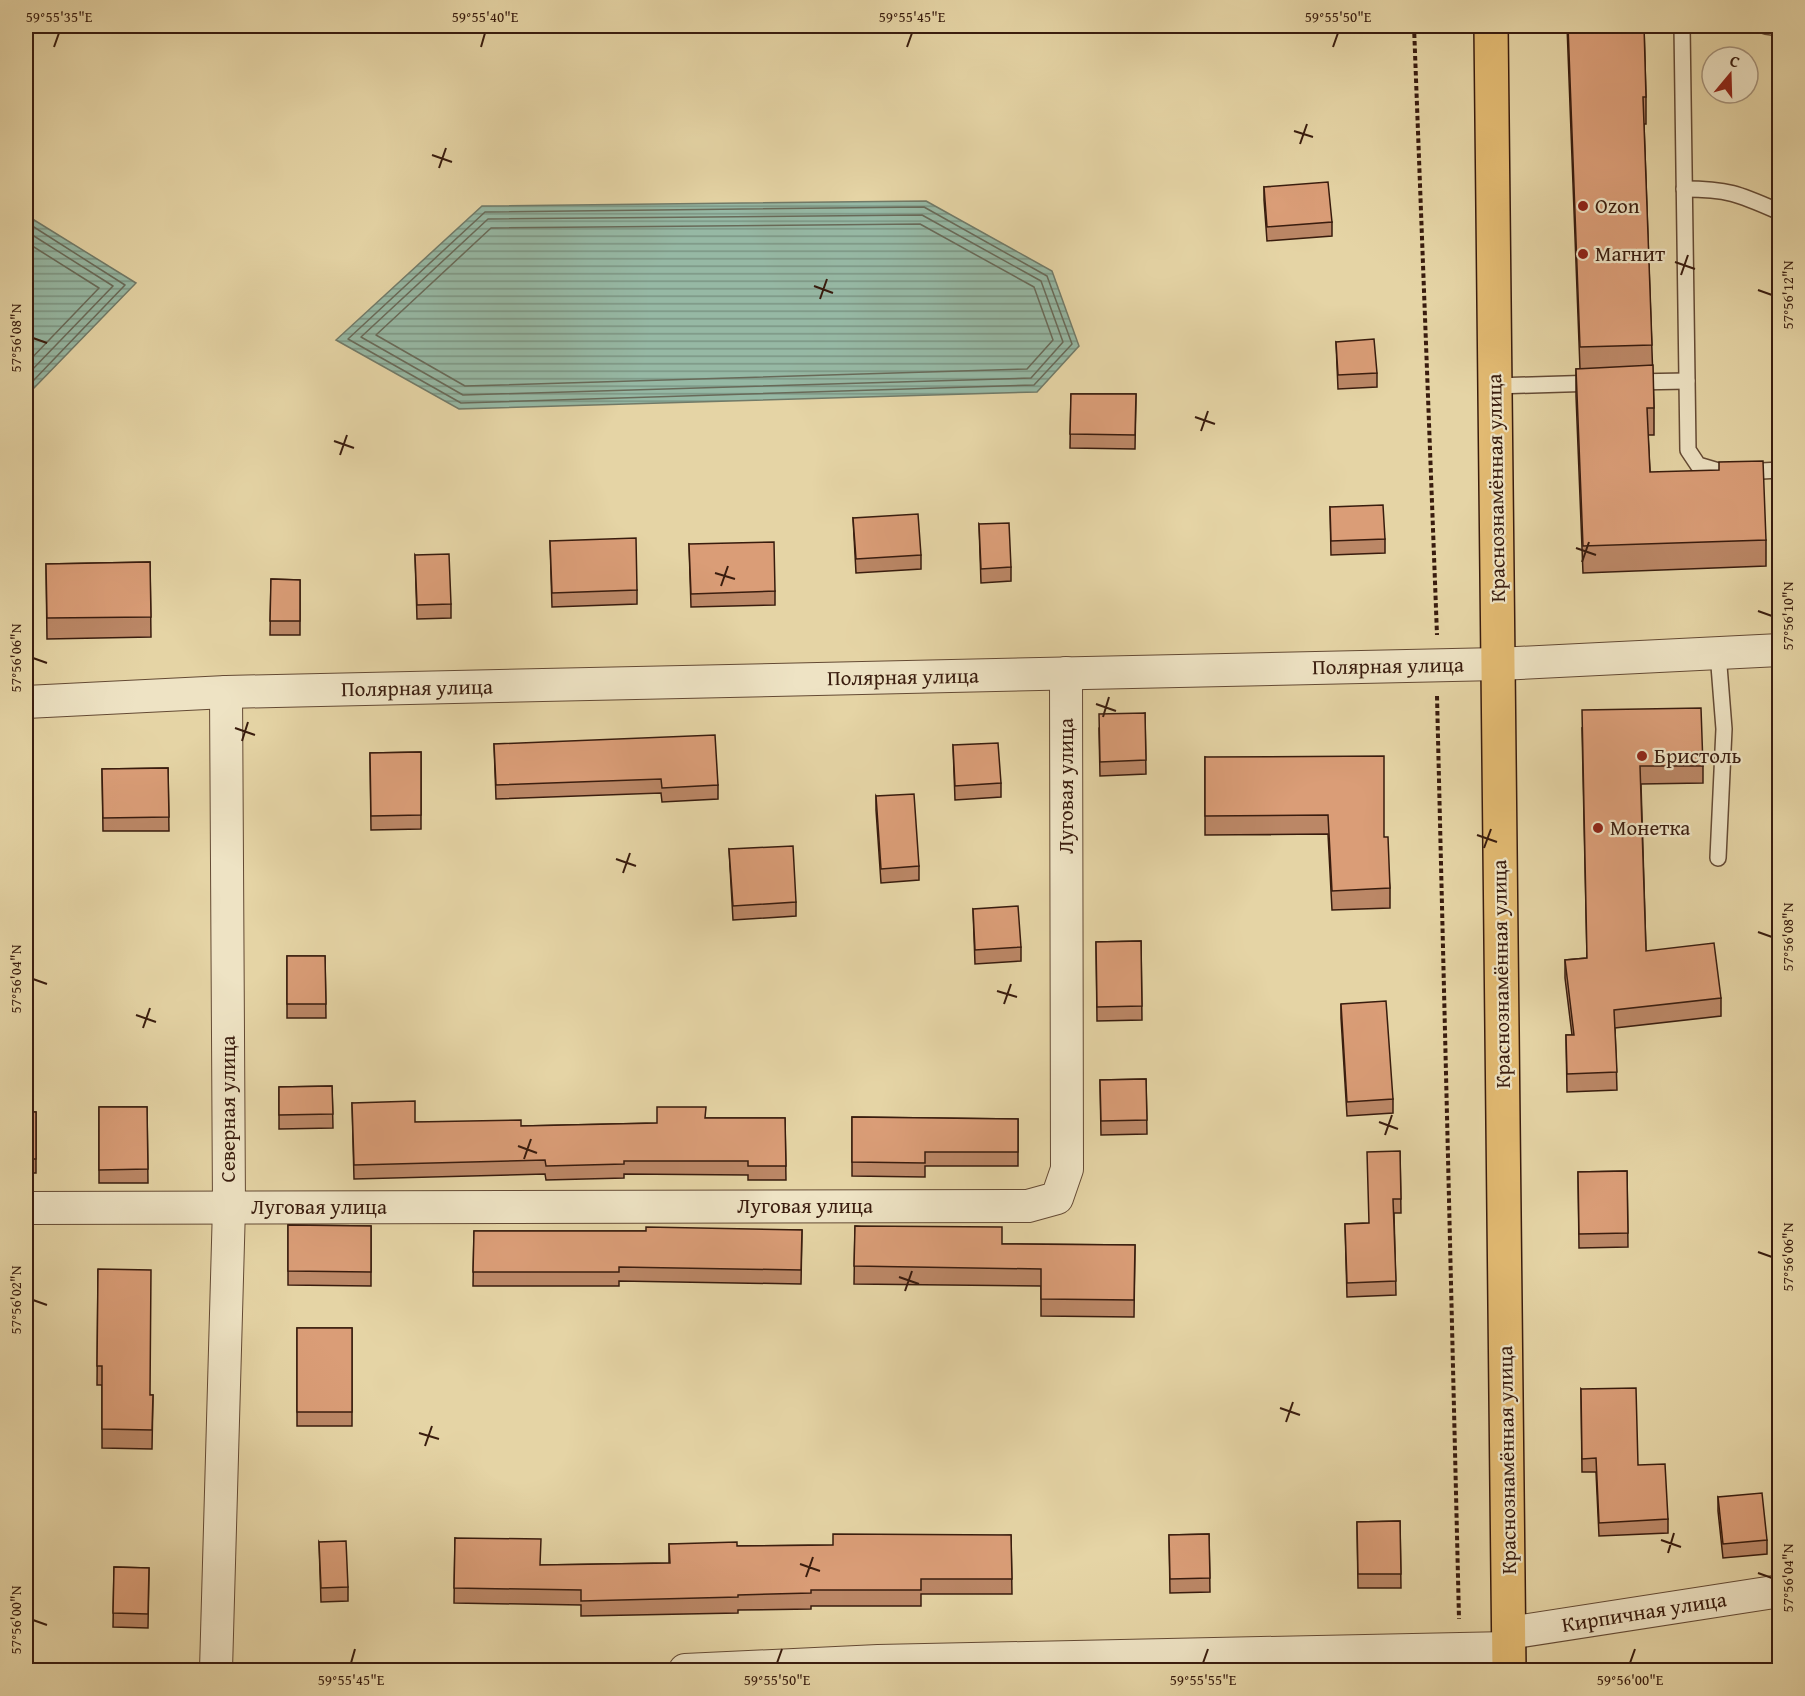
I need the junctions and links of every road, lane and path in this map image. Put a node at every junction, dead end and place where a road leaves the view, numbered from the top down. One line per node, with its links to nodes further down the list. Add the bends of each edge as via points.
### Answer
1 (1414, 26): 14 (path)
2 (1491, 26): 9 (main road, Краснознамённая улица)
3 (1682, 26): 6 (lane)
4 (1766, 26): 5 (lane)
5 (1779, 28)
6 (1684, 189): 7 (lane, via 1721,189); 8 (lane)
7 (1779, 212)
8 (1687, 381): 9 (lane); 10 (lane, via 1688,450 1698,465 1725,473)
9 (1495, 386): 13 (main road, Краснознамённая улица)
10 (1779, 470)
11 (1779, 650): 12 (street, Полярная улица)
12 (1718, 653): 13 (street, Полярная улица); 18 (lane, via 1724,729)
13 (1498, 664): 14 (street, Полярная улица); 23 (main road, Краснознамённая улица)
14 (1436, 665): 15 (street, Полярная улица); 22 (path)
15 (1066, 673): 16 (street, Полярная улица); 19 (street, Луговая улица, via 1067,1169 1057,1198 1028,1206)
16 (226, 692): 17 (street, Полярная улица); 19 (street, Северная улица)
17 (26, 702)
18 (1718, 858)
19 (229, 1207): 20 (street, Луговая улица); 25 (street, Северная улица)
20 (26, 1209)
21 (1779, 1591): 23 (street, Кирпичная улица)
22 (1459, 1649): 23 (street, Кирпичная улица); 24 (street, Кирпичная улица)
23 (1509, 1651)
24 (879, 1666): 26 (street, Кирпичная улица)
25 (216, 1671)
26 (685, 1671)

